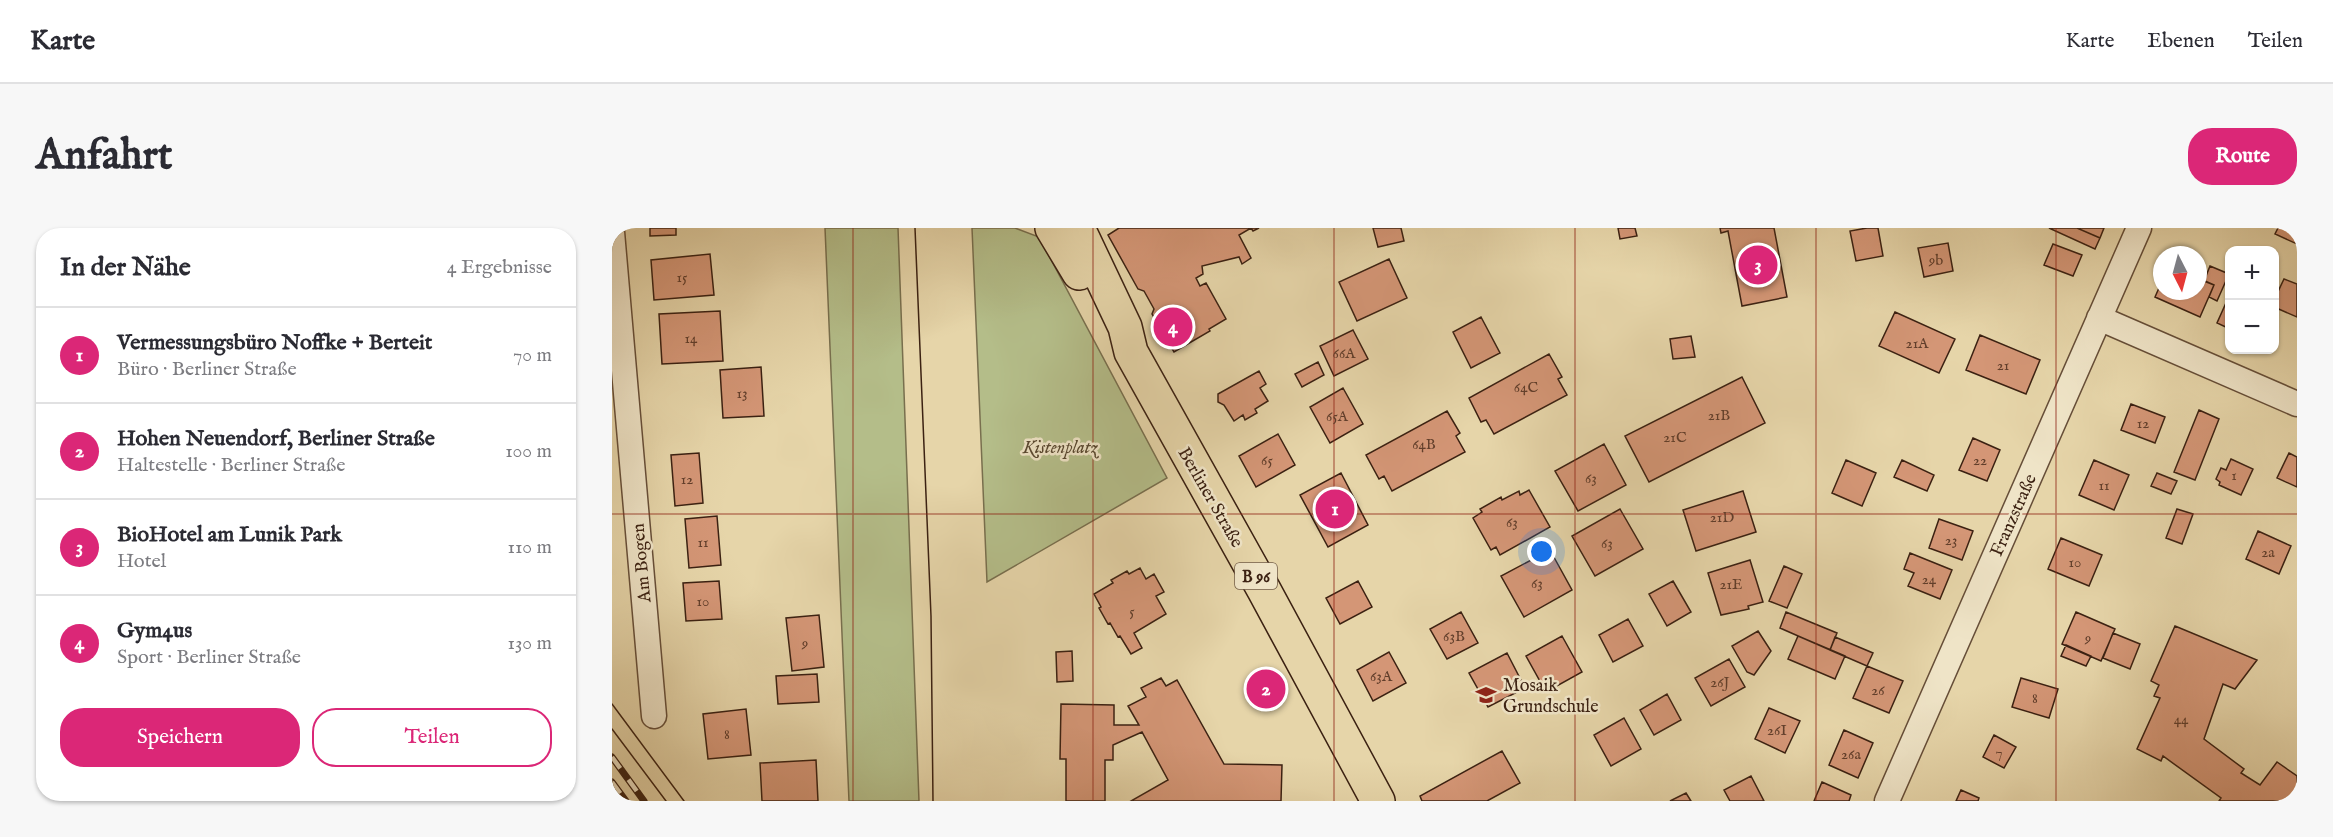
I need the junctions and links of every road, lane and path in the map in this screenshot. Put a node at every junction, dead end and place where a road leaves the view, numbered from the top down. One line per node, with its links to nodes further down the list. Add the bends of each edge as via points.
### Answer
1 (1052, 228): 6 (main road, Berliner Straße / B 96, via 1113,334)
2 (1078, 228): 6 (main road, Berliner Straße / B 96, via 1125,327)
3 (2139, 228): 5 (street, Franzstraße)
4 (612, 232): 8 (street, Am Bogen)
5 (2099, 318): 7 (street); 10 (street, Franzstraße)
6 (1131, 352): 9 (main road, Berliner Straße / B 96)
7 (2297, 404)
8 (654, 716)
9 (1378, 801)
10 (1887, 801)

